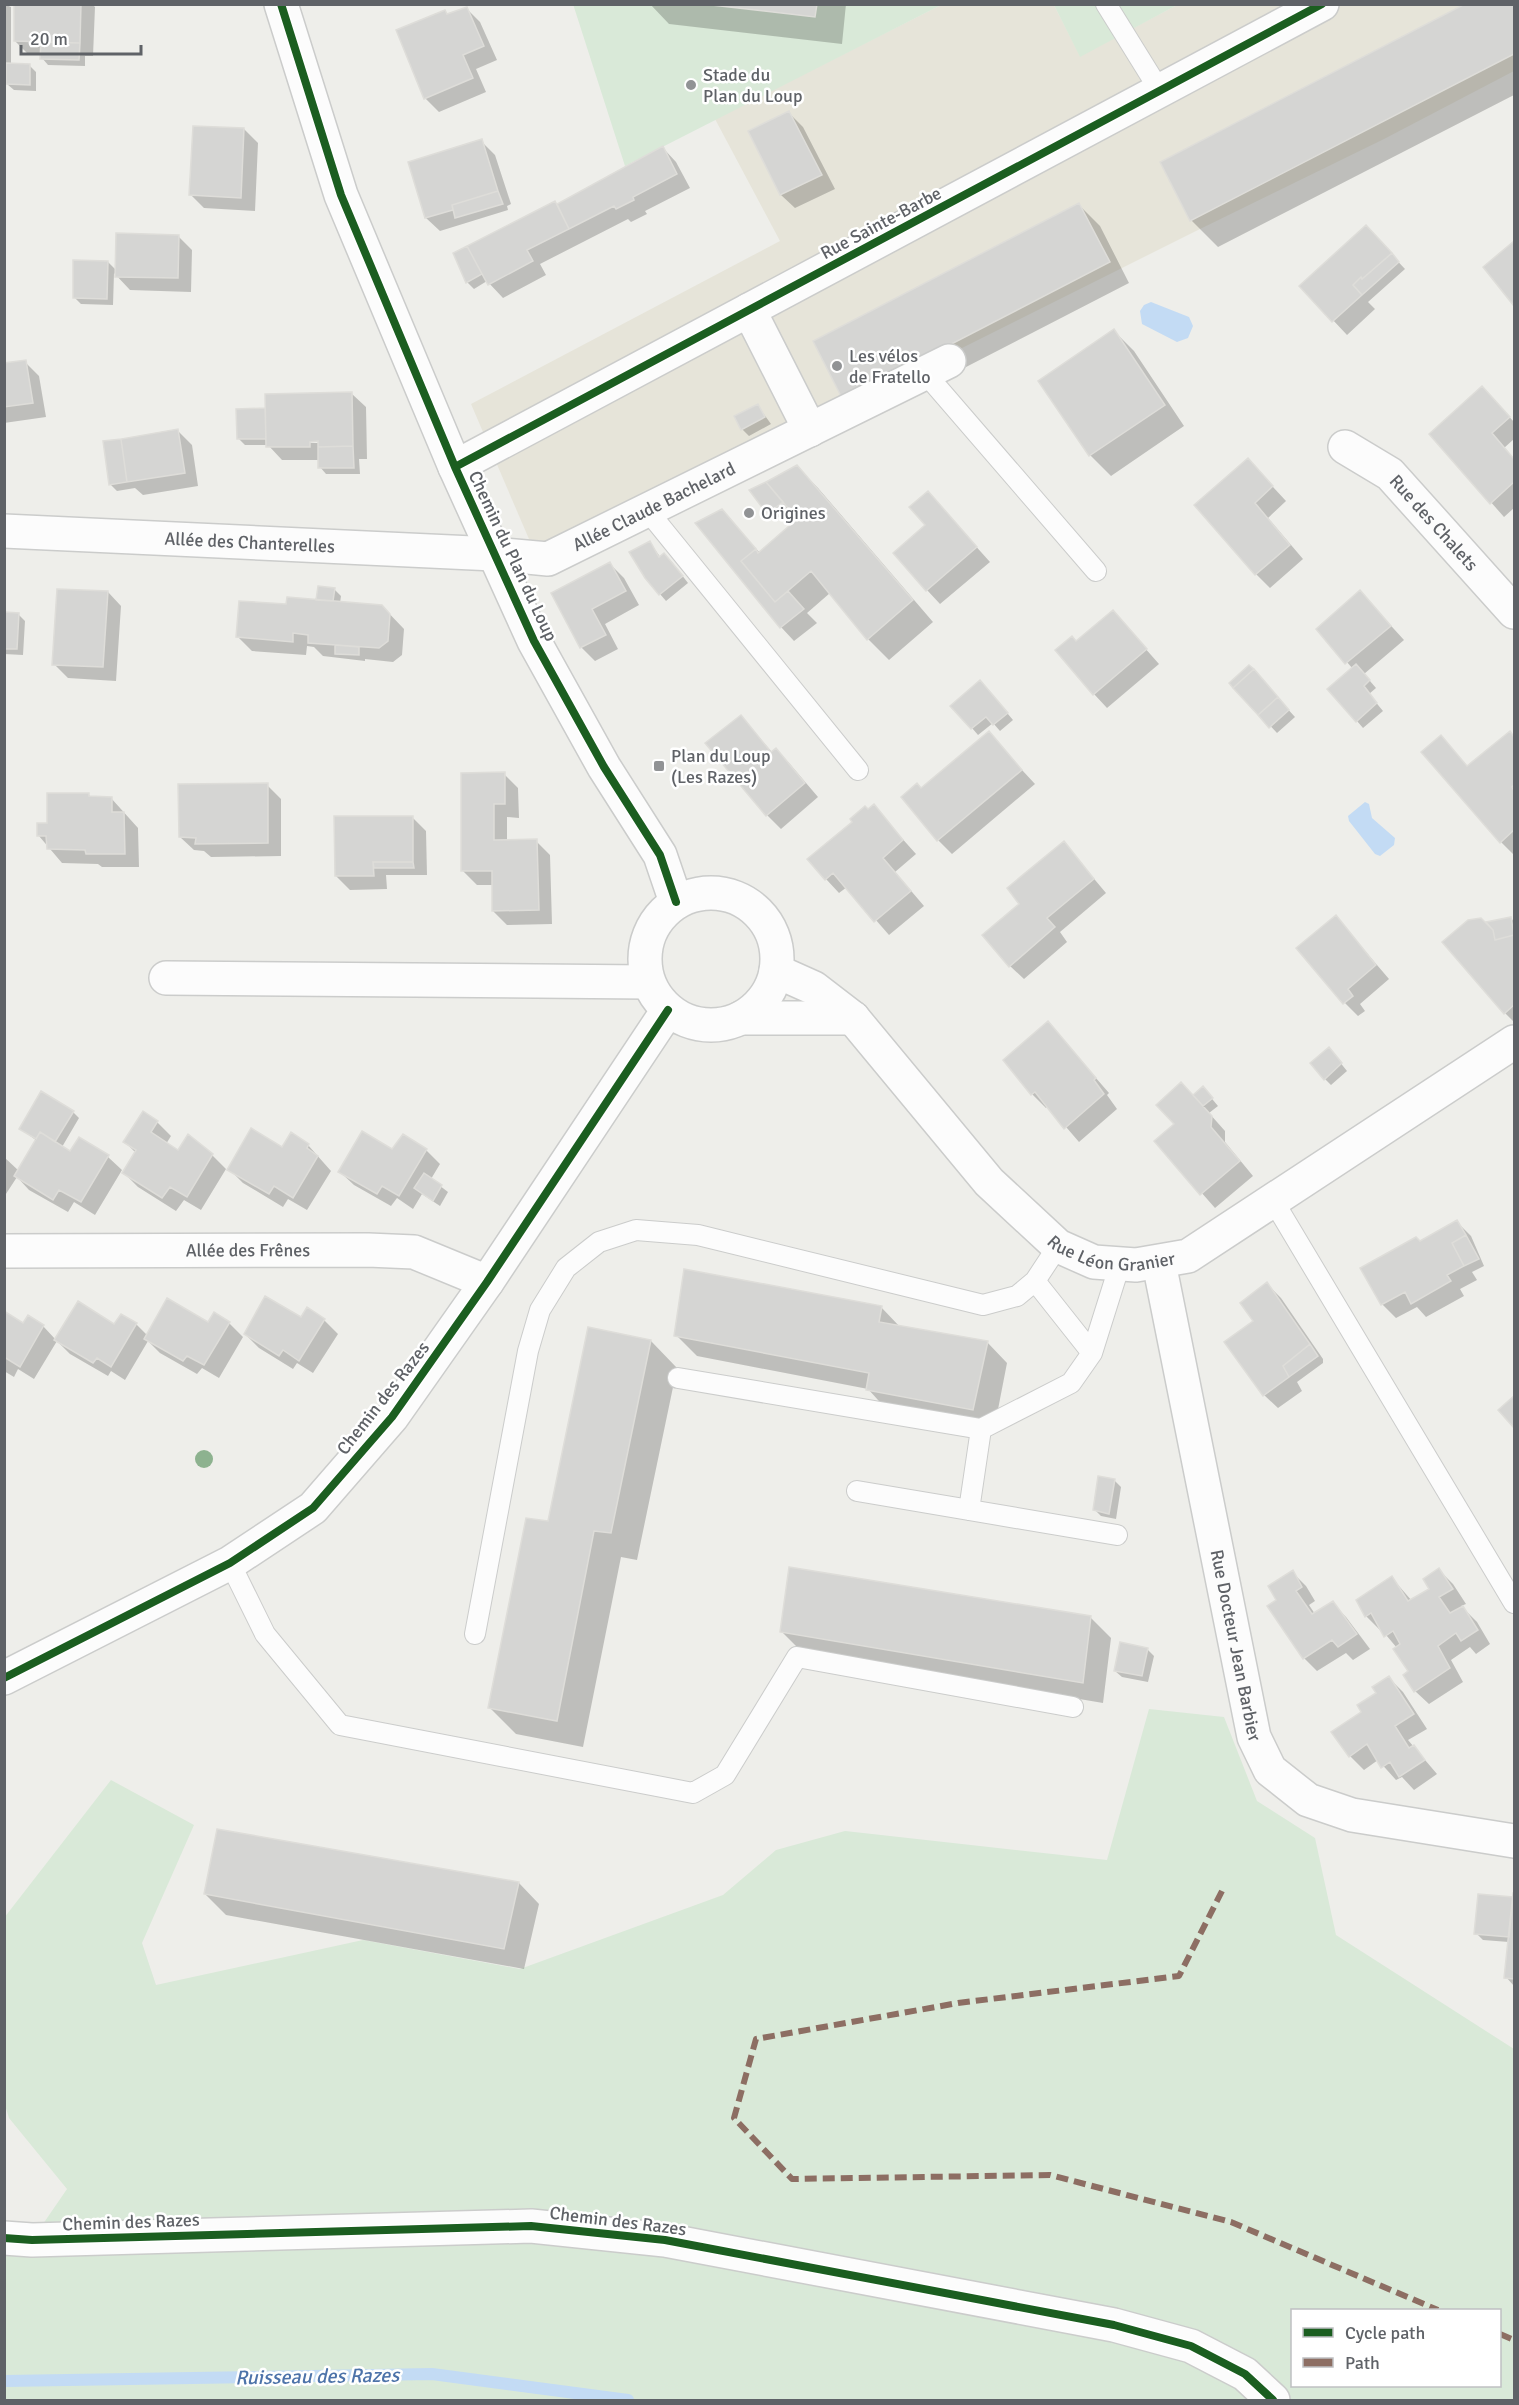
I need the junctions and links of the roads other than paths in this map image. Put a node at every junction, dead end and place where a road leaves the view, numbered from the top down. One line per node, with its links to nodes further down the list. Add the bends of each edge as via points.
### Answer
1 (281, 4): 9 (street, Chemin du Plan du Loup, via 341,195)
2 (1106, 4): 4 (lane)
3 (1322, 4): 4 (street, Rue Sainte-Barbe)
4 (1160, 91): 5 (street, Rue Sainte-Barbe)
5 (749, 310): 7 (street); 9 (street, Rue Sainte-Barbe)
6 (937, 367): 7 (street, Allée Claude Bachelard); 13 (lane)
7 (810, 430): 10 (street, Allée Claude Bachelard)
8 (1345, 447): 14 (street, Rue des Chalets, via 1390,474)
9 (455, 467): 12 (street, Chemin du Plan du Loup)
10 (646, 510): 12 (street, Allée Claude Bachelard, via 548,559); 15 (lane)
11 (4, 531): 12 (street, Allée des Chanterelles)
12 (494, 554): 16 (street, Chemin du Plan du Loup, via 534,641 604,767 660,855)
13 (1096, 571)
14 (1515, 612)
15 (858, 770)
16 (676, 902): 17 (street, via 693,894 712,892 748,904 772,933); 19 (street, via 662,914 648,937 644,964)
17 (776, 971): 21 (street, via 764,999); 22 (street, Rue Léon Granier, via 814,988)
18 (166, 978): 19 (street)
19 (648, 982): 20 (street)
20 (668, 1010): 21 (street, via 691,1023 716,1025); 30 (street, Chemin des Razes)
21 (741, 1018): 22 (street)
22 (853, 1018): 25 (street, Rue Léon Granier, via 989,1182)
23 (1513, 1047): 24 (street, Rue Léon Granier)
24 (1274, 1202): 27 (street, Rue Léon Granier, via 1188,1256); 38 (lane)
25 (1058, 1246): 28 (street, Rue Léon Granier, via 1094,1262); 29 (lane)
26 (4, 1251): 30 (street, Allée des Frênes, via 414,1252)
27 (1159, 1263): 28 (street, Rue Léon Granier); 42 (street, Rue Docteur Jean Barbier, via 1254,1737 1270,1770 1308,1800 1352,1815)
28 (1120, 1264): 31 (lane)
29 (1035, 1281): 31 (lane); 39 (lane, via 1017,1296 983,1305 698,1235 636,1230 599,1242 566,1268 540,1310 528,1351)
30 (487, 1282): 37 (street, Chemin des Razes, via 392,1417 313,1508)
31 (1092, 1353): 33 (lane, via 1071,1383)
32 (678, 1378): 33 (lane)
33 (981, 1429): 35 (lane)
34 (856, 1491): 35 (lane)
35 (969, 1510): 36 (lane)
36 (1117, 1535)
37 (230, 1563): 40 (street, Chemin des Razes); 41 (lane, via 265,1634 340,1725 693,1793 725,1775 797,1657)
38 (1515, 1603)
39 (475, 1634)
40 (4, 1678)
41 (1072, 1707)
42 (1515, 1841)
43 (4, 2238): 44 (street, Chemin des Razes, via 531,2226 665,2240 1114,2325 1191,2346 1245,2374)
44 (1273, 2400)

